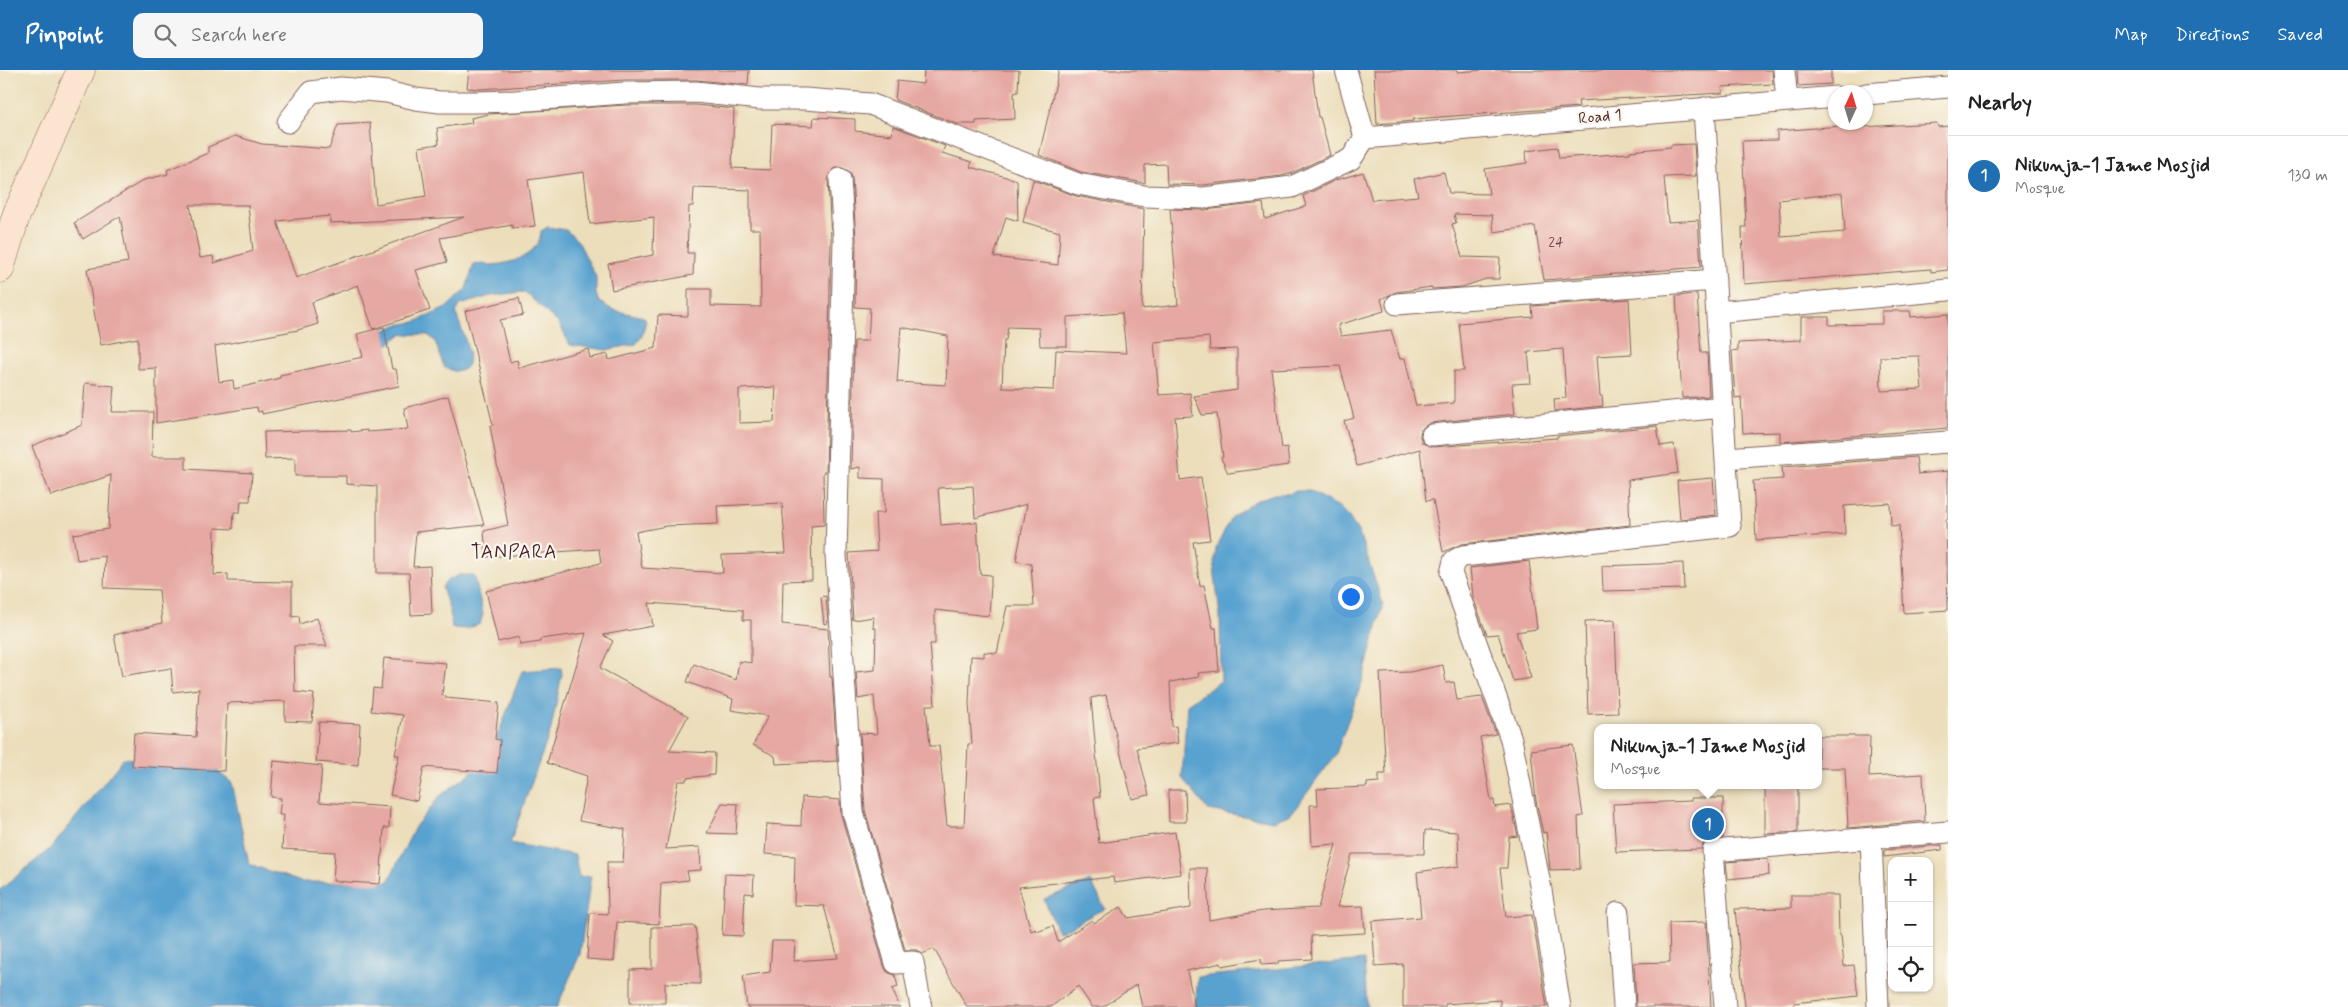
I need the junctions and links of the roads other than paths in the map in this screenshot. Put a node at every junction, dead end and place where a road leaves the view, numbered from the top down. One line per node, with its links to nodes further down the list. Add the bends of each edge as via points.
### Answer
1 (81, 70): 12 (main road, via 16,216)
2 (1346, 70): 10 (street)
3 (1784, 70): 7 (street)
4 (1948, 87): 5 (street)
5 (1873, 93)
6 (1828, 98): 7 (street, Road 1)
7 (1787, 101): 8 (street, Road 1)
8 (1704, 108): 10 (street, Road 1); 13 (street)
9 (288, 122): 10 (street, via 311,92 341,88 440,102 515,102 625,93 696,92 760,99 870,104 1078,184 1144,196 1196,197 1292,187 1351,159)
10 (1365, 138)
11 (840, 179): 24 (street, via 844,240 836,554 853,812 896,963 913,962)
12 (0, 269)
13 (1715, 280): 15 (street); 16 (street)
14 (1948, 290): 16 (street)
15 (1397, 304)
16 (1717, 312): 17 (street)
17 (1723, 407): 18 (street); 20 (street)
18 (1432, 434)
19 (1948, 442): 20 (street)
20 (1726, 458): 25 (street, via 1730,526 1463,556 1454,561 1451,573 1511,739)
21 (1948, 832): 22 (street)
22 (1871, 838): 27 (street, via 1713,851); 28 (street)
23 (1618, 913): 26 (street)
24 (922, 1007)
25 (1560, 1007)
26 (1624, 1007)
27 (1725, 1007)
28 (1878, 1007)

